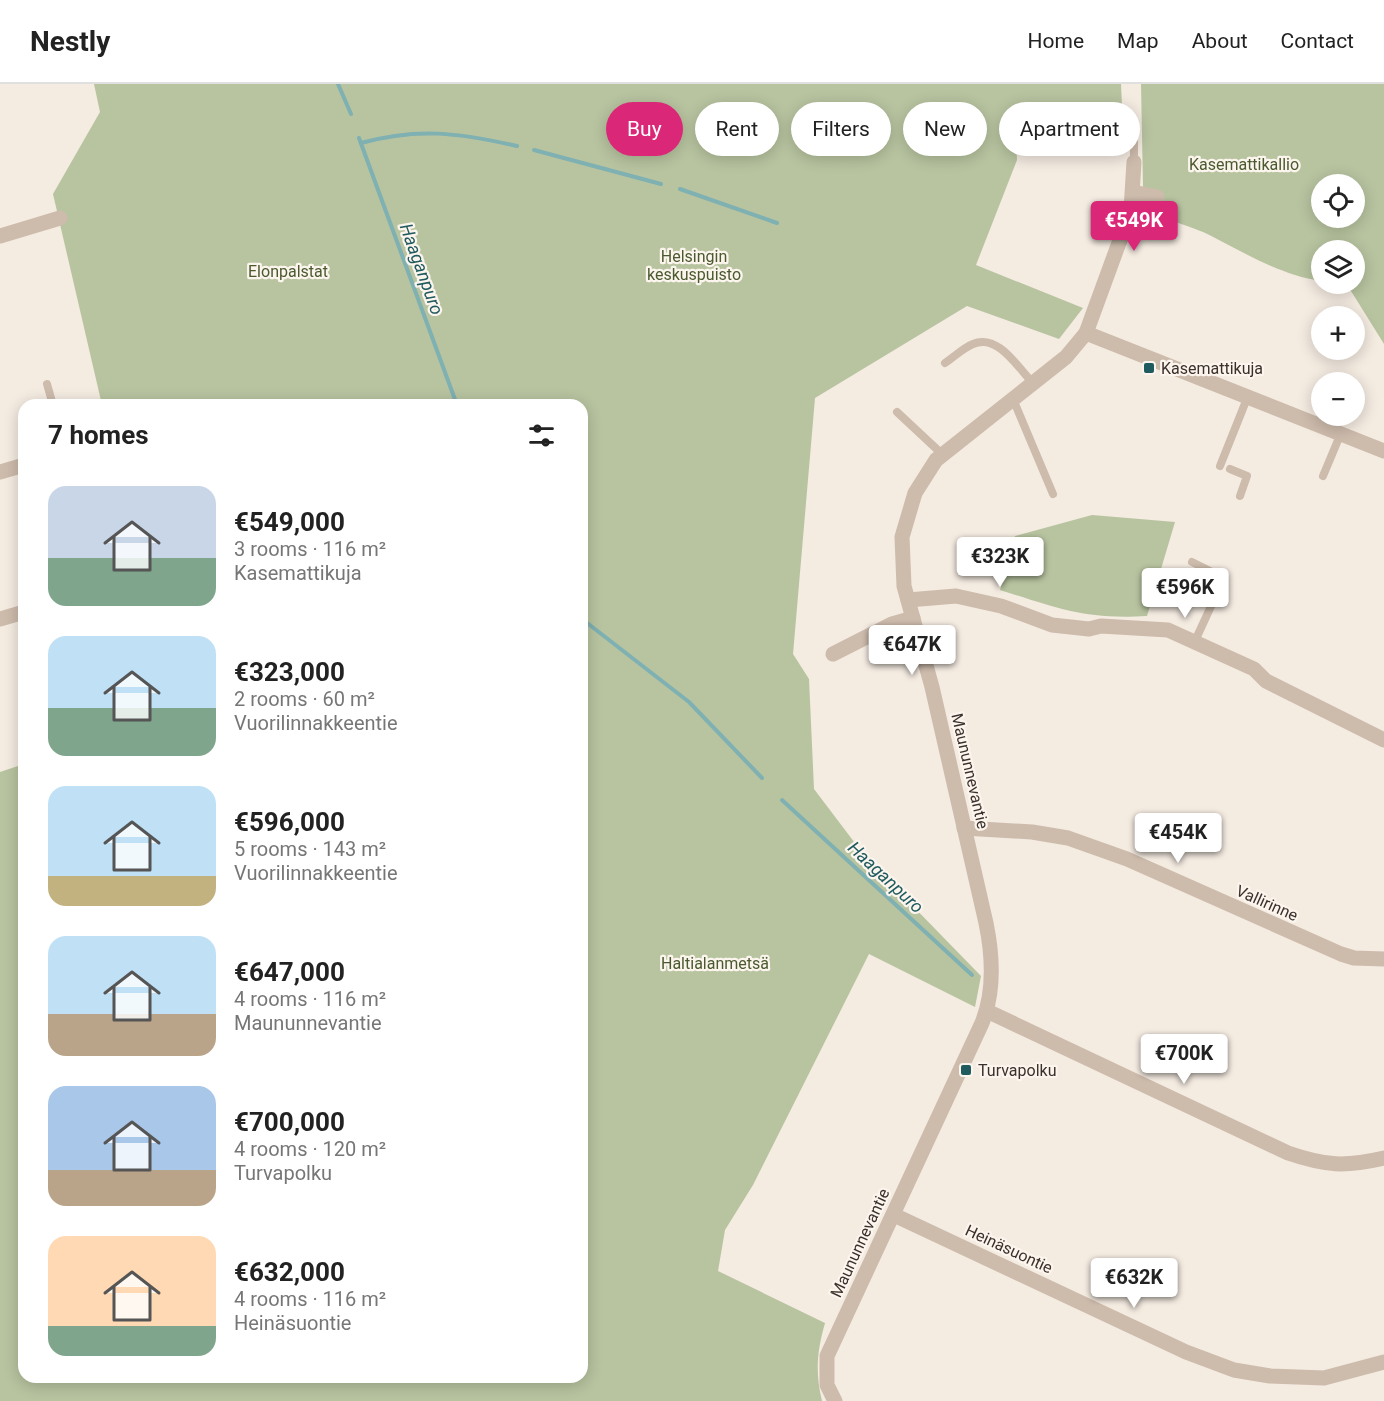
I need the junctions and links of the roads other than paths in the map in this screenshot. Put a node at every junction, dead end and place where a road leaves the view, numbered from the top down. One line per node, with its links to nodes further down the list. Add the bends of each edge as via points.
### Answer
1 (1134, 156): 2 (lane)
2 (1134, 162): 3 (street)
3 (1132, 192): 4 (street); 7 (street, via 1131,210)
4 (1157, 197)
5 (60, 218): 6 (street)
6 (0, 236)
7 (1086, 333): 9 (street, Maununnevantie, via 1066,357); 11 (street)
8 (945, 363): 9 (lane, via 974,344 987,341 1000,347)
9 (1033, 383): 13 (street, Maununnevantie)
10 (47, 384): 12 (lane)
11 (1248, 396): 15 (street); 18 (lane)
12 (51, 399)
13 (1013, 399): 17 (street, Maununnevantie); 23 (lane)
14 (897, 412): 17 (lane)
15 (1341, 434): 16 (street); 22 (lane)
16 (1384, 451)
17 (942, 454): 26 (street, Maununnevantie, via 924,476 906,519 901,560)
18 (1220, 466)
19 (18, 467): 21 (street)
20 (1230, 469): 24 (lane, via 1247,476)
21 (0, 472)
22 (1323, 476)
23 (1053, 494)
24 (1240, 496)
25 (1192, 562): 30 (lane, via 1224,578)
26 (908, 600): 28 (street, Maununnevantie); 30 (street, via 973,598 1052,625 1168,630)
27 (18, 614): 29 (street)
28 (913, 618): 31 (street, via 892,624); 33 (street, Maununnevantie)
29 (0, 619)
30 (1195, 641): 32 (street)
31 (833, 654)
32 (1384, 740)
33 (964, 828): 34 (street, Vallirinne, via 1032,831 1068,838 1127,859 1341,954); 35 (street, Maununnevantie, via 992,962)
34 (1384, 959)
35 (987, 1011): 36 (street, via 1288,1153 1338,1166); 37 (street, Maununnevantie)
36 (1384, 1158)
37 (894, 1215): 38 (street, Heinäsuontie, via 1186,1352 1234,1370 1323,1378); 39 (street, Maununnevantie, via 827,1356 827,1385)
38 (1384, 1362)
39 (835, 1401)

